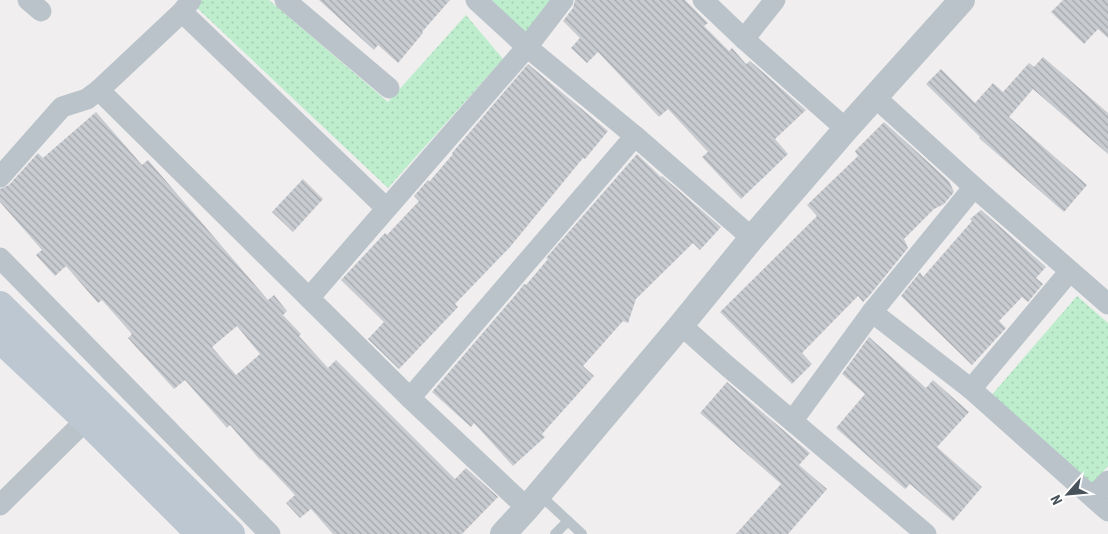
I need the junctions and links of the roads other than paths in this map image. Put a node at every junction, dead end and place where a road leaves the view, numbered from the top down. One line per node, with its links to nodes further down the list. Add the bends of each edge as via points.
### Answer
1 (285, 0): 10 (street)
2 (476, 0): 9 (street)
3 (563, 0): 9 (street)
4 (703, 0): 8 (street)
5 (775, 0): 8 (street)
6 (962, 0): 12 (street)
7 (187, 6): 11 (street); 17 (street)
8 (744, 39): 13 (street)
9 (527, 47): 14 (street); 17 (street)
10 (389, 88)
11 (99, 90): 15 (street, via 87,99 62,108); 21 (street)
12 (875, 97): 13 (street); 16 (street)
13 (846, 129): 18 (street)
14 (635, 136): 18 (street); 28 (street)
15 (0, 177)
16 (974, 187): 20 (street); 24 (street)
17 (386, 208): 21 (street)
18 (752, 238): 25 (street)
19 (0, 258): 32 (street)
20 (1070, 271): 22 (street); 27 (street)
21 (309, 298): 28 (street)
22 (1108, 304)
23 (0, 305): 36 (main road)
24 (872, 312): 27 (street); 30 (street)
25 (681, 325): 30 (street); 33 (street)
26 (0, 339): 29 (main road)
27 (971, 389): 34 (street)
28 (410, 398): 33 (street)
29 (86, 420): 35 (street); 38 (main road)
30 (793, 420): 44 (street)
31 (1108, 481): 34 (street)
32 (224, 487): 36 (street); 40 (street)
33 (532, 500): 37 (lane); 41 (street)
34 (1100, 504)
35 (0, 505)
36 (204, 507): 39 (main road)
37 (568, 521): 42 (lane); 43 (lane)
38 (200, 534)
39 (231, 534)
40 (270, 534)
41 (502, 534)
42 (555, 534)
43 (582, 534)
44 (926, 534)

